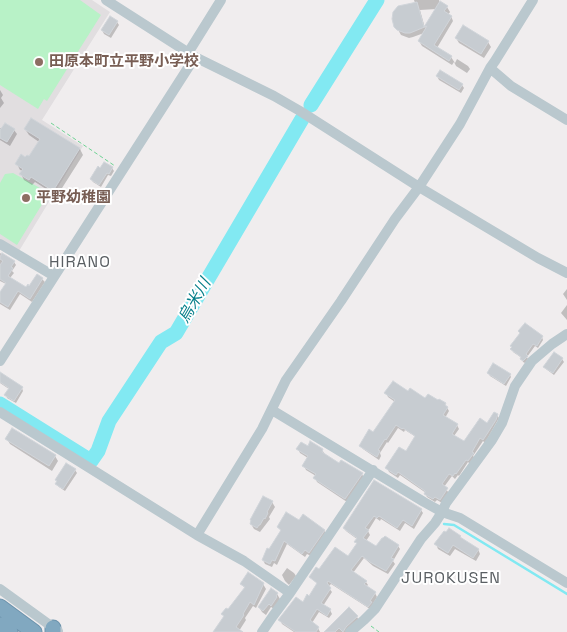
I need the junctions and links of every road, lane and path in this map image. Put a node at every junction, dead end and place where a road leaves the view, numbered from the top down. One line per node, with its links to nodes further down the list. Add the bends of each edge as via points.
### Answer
1 (106, 0): 4 (street)
2 (221, 0): 4 (street)
3 (533, 0): 5 (street)
4 (192, 55): 8 (street); 9 (street, via 300,111)
5 (490, 68): 6 (street, via 511,86); 9 (street, via 460,124)
6 (567, 120)
7 (50, 122): 8 (path)
8 (122, 170): 12 (street)
9 (419, 187): 11 (street); 15 (street, via 286,380)
10 (0, 244): 12 (street)
11 (567, 273)
12 (54, 276): 14 (street)
13 (567, 334): 18 (street, via 532,360 515,386 502,423 492,440)
14 (0, 361)
15 (272, 410): 17 (street); 19 (street)
16 (0, 412): 19 (street)
17 (373, 470): 18 (street); 22 (street)
18 (442, 512): 20 (street, via 460,518); 31 (street, via 375,609)
19 (197, 535): 22 (street, via 244,561)
20 (567, 583)
21 (0, 589): 26 (street)
22 (290, 593): 30 (street)
23 (0, 608): 29 (highway)
24 (0, 625): 28 (highway)
25 (0, 628): 27 (highway)
26 (55, 631)
27 (5, 632)
28 (10, 632)
29 (33, 632)
30 (262, 632)
31 (350, 632)

